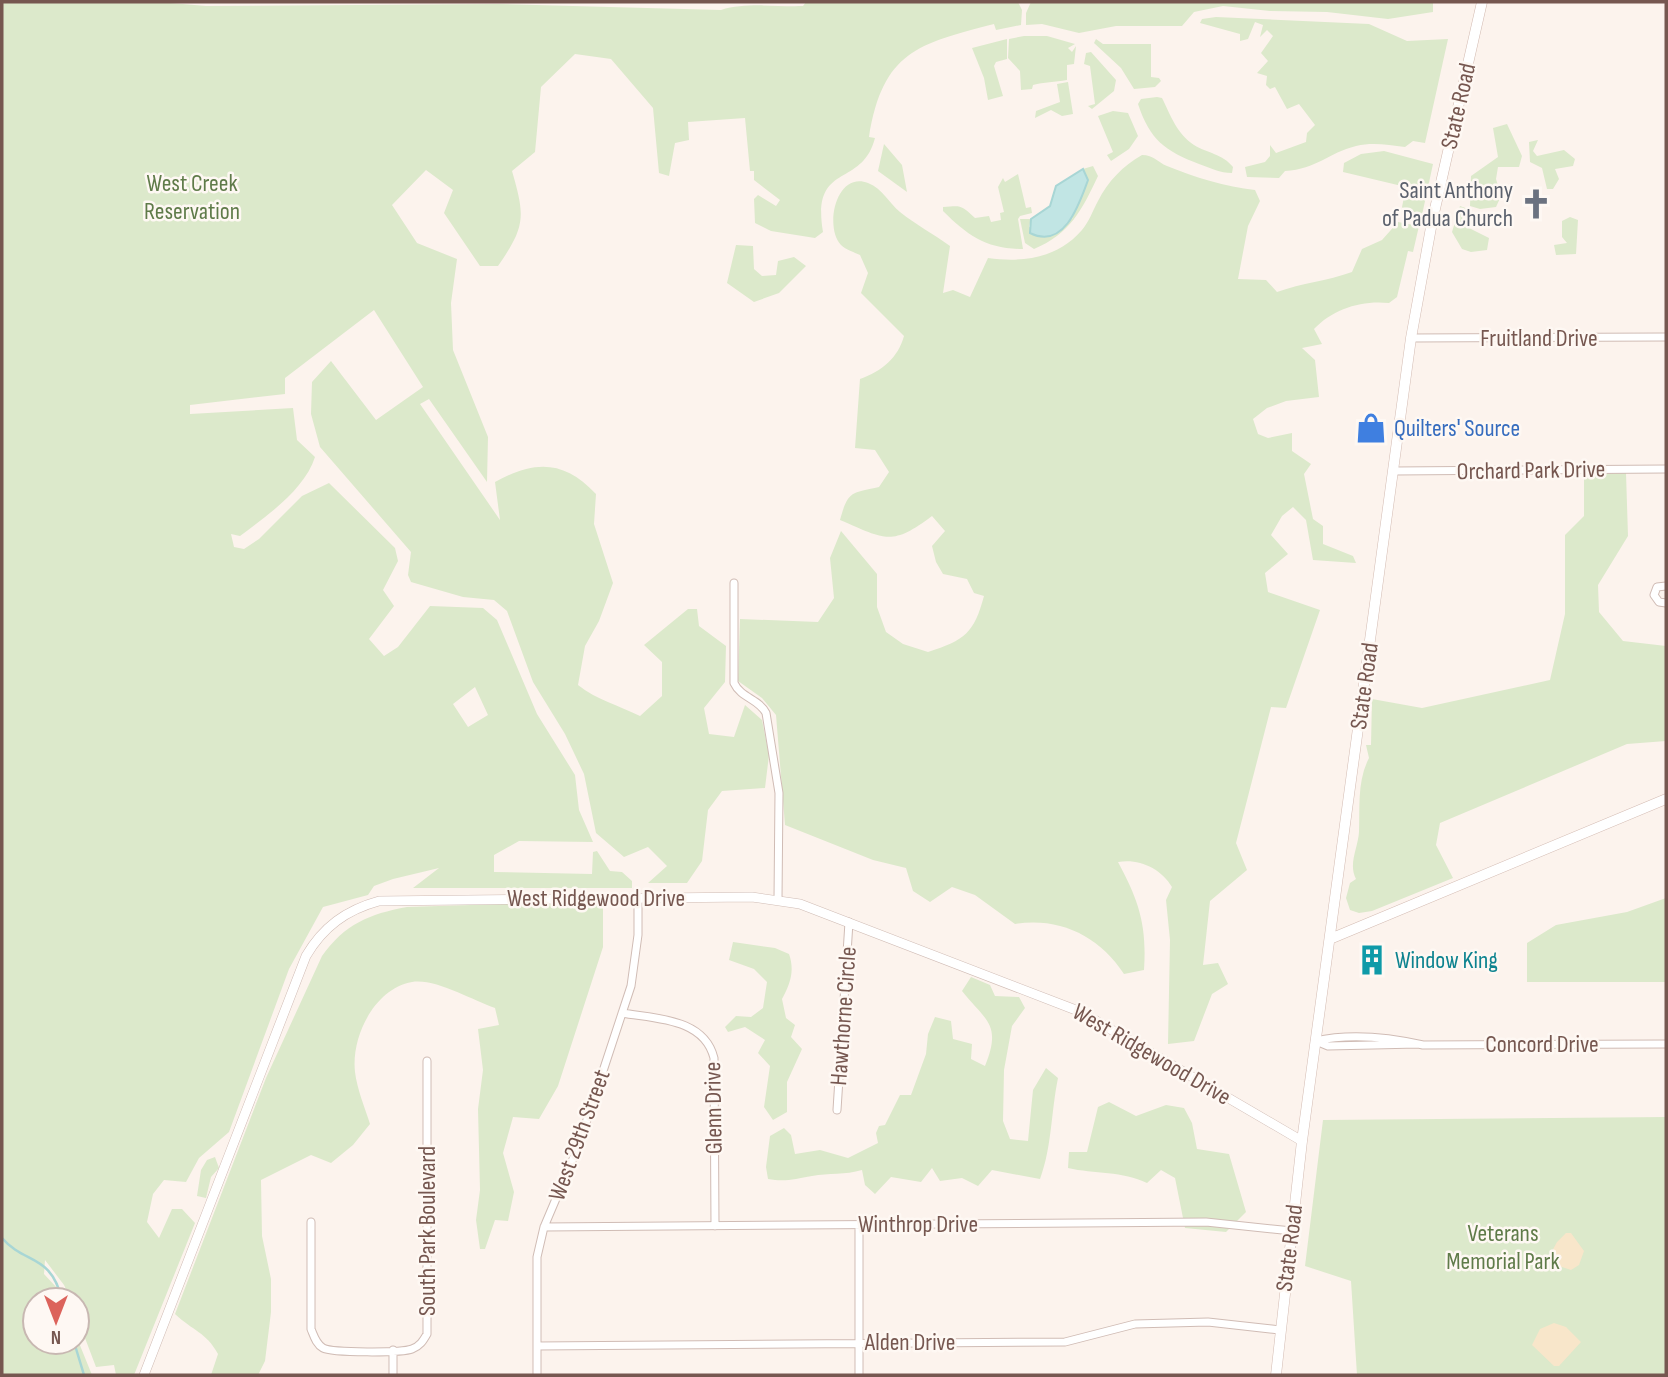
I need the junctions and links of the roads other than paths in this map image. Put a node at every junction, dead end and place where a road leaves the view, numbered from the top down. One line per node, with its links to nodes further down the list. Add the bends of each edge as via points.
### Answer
1 (1482, 2): 3 (main road, State Road)
2 (1666, 337): 3 (street, Fruitland Drive)
3 (1411, 338): 5 (main road, State Road)
4 (1666, 469): 5 (street, Orchard Park Drive)
5 (1395, 471): 13 (main road, State Road)
6 (734, 583): 11 (street, via 734,683 766,713 777,769)
7 (1666, 586): 8 (street, via 1657,587 1654,595)
8 (1666, 603)
9 (1666, 799): 13 (main road)
10 (638, 897): 11 (street, West Ridgewood Drive); 14 (street, West 29th Street, via 636,958); 29 (street, West Ridgewood Drive, via 391,900 355,909 324,930 293,985)
11 (778, 899): 12 (street, West Ridgewood Drive)
12 (849, 922): 18 (street, Hawthorne Circle); 19 (street, West Ridgewood Drive, via 1081,1012)
13 (1330, 939): 15 (main road, State Road)
14 (622, 1013): 22 (street, Glenn Drive, via 693,1028 711,1047); 23 (street, West 29th Street, via 578,1147)
15 (1315, 1041): 16 (street, Concord Drive, via 1328,1046); 19 (main road, State Road)
16 (1666, 1044)
17 (427, 1061): 28 (street, South Park Boulevard, via 427,1334 413,1349)
18 (837, 1110)
19 (1302, 1141): 24 (main road, State Road)
20 (312, 1222): 28 (street, via 314,1339 324,1348)
21 (859, 1224): 22 (street, Winthrop Drive); 24 (street, Winthrop Drive, via 1206,1222); 26 (street)
22 (715, 1226): 23 (street, Winthrop Drive)
23 (544, 1227): 27 (street, West 29th Street, via 537,1257)
24 (1292, 1231): 25 (main road, State Road)
25 (1280, 1330): 26 (street, Alden Drive, via 1208,1322 1135,1324 1065,1342); 33 (main road, State Road)
26 (859, 1342): 27 (street, Alden Drive); 32 (street)
27 (537, 1346): 31 (street, West 29th Street)
28 (393, 1350): 30 (street)
29 (144, 1375)
30 (393, 1375)
31 (537, 1375)
32 (859, 1375)
33 (1276, 1375)

